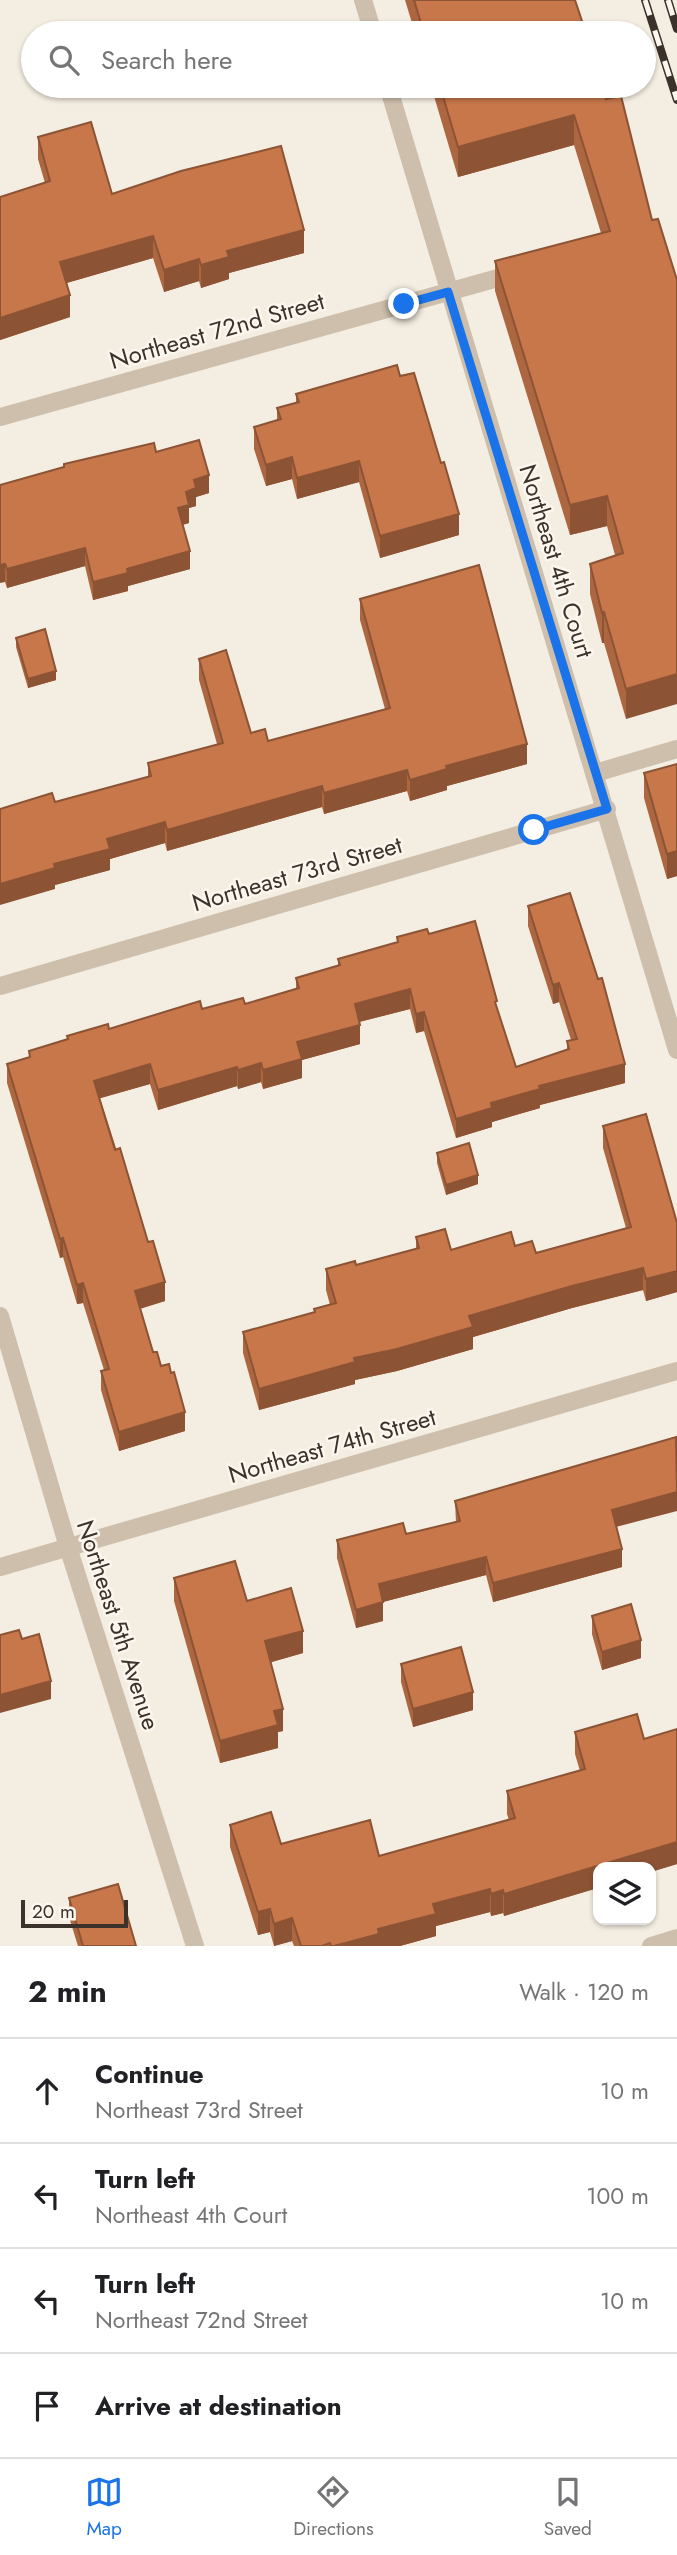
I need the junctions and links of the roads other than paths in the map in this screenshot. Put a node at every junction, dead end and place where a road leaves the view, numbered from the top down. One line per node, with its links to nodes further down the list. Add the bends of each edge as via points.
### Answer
1 (363, 0): 2 (street)
2 (369, 21)
3 (391, 98): 5 (street, Northeast 4th Court)
4 (528, 270): 5 (street, Northeast 72nd Street)
5 (448, 292): 6 (street, Northeast 72nd Street); 8 (street, Northeast 4th Court)
6 (0, 417)
7 (677, 749): 8 (street)
8 (595, 773): 9 (street, Northeast 4th Court)
9 (607, 809): 10 (street, Northeast 73rd Street); 11 (street, Northeast 4th Court)
10 (0, 986)
11 (676, 1041)
12 (0, 1316): 14 (street, Northeast 5th Avenue)
13 (677, 1371): 14 (street, Northeast 74th Street)
14 (68, 1548): 15 (street, Northeast 74th Street); 17 (street, Northeast 5th Avenue)
15 (0, 1567)
16 (677, 1938): 18 (street)
17 (195, 1946)
18 (651, 1946)

